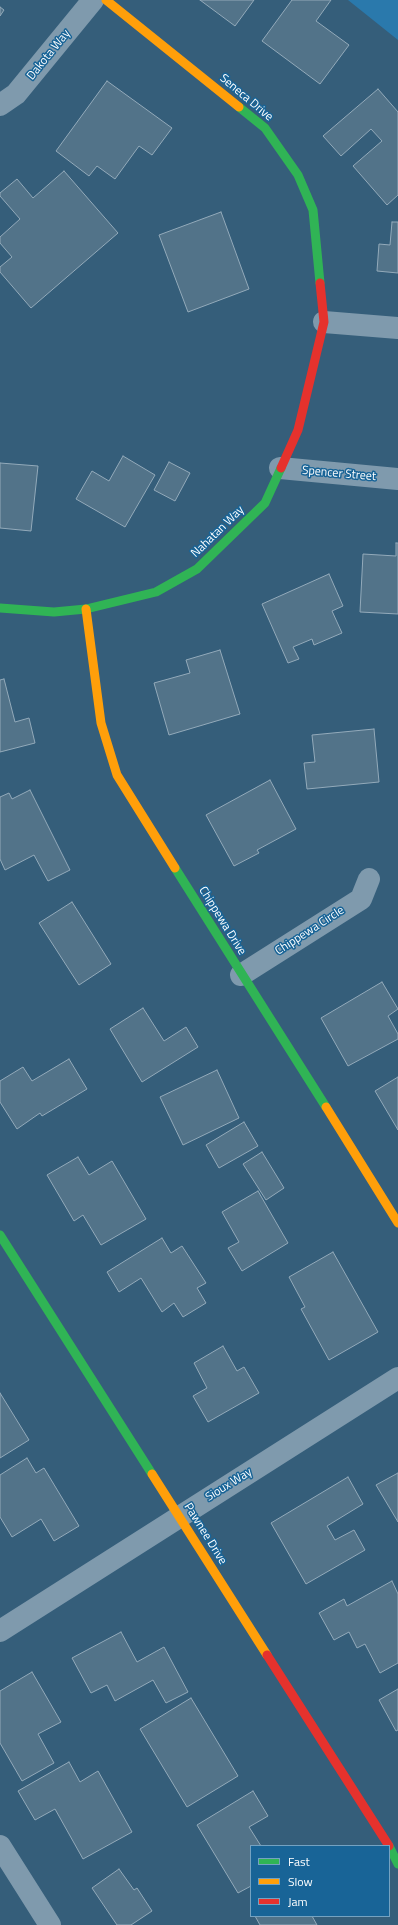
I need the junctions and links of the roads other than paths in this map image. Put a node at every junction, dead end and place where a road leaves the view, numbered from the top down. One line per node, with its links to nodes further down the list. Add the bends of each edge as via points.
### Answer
1 (93, 0): 3 (street, Dakota Way, via 16,94)
2 (106, 0): 4 (street, Seneca Drive, via 265,128 298,174 313,210)
3 (0, 105)
4 (324, 322): 5 (street); 6 (street, Nahatan Way, via 298,430)
5 (398, 328)
6 (280, 468): 7 (street, Spencer Street); 9 (street, Nahatan Way, via 265,503 197,569 156,592)
7 (398, 479)
8 (0, 608): 9 (street, Nahatan Way, via 54,612)
9 (86, 609): 11 (street, Chippewa Drive, via 101,723 117,775)
10 (369, 879): 11 (street, Chippewa Circle, via 361,899)
11 (241, 975): 12 (street, Chippewa Drive)
12 (398, 1223)
13 (0, 1235): 15 (street, Pawnee Drive)
14 (398, 1378): 15 (street, Sioux Way)
15 (179, 1517): 16 (street, Sioux Way); 17 (street, Pawnee Drive)
16 (0, 1631)
17 (388, 1845)
18 (0, 1846): 21 (street)
19 (390, 1848): 20 (street, Pawnee Drive)
20 (398, 1864)
21 (50, 1925)

